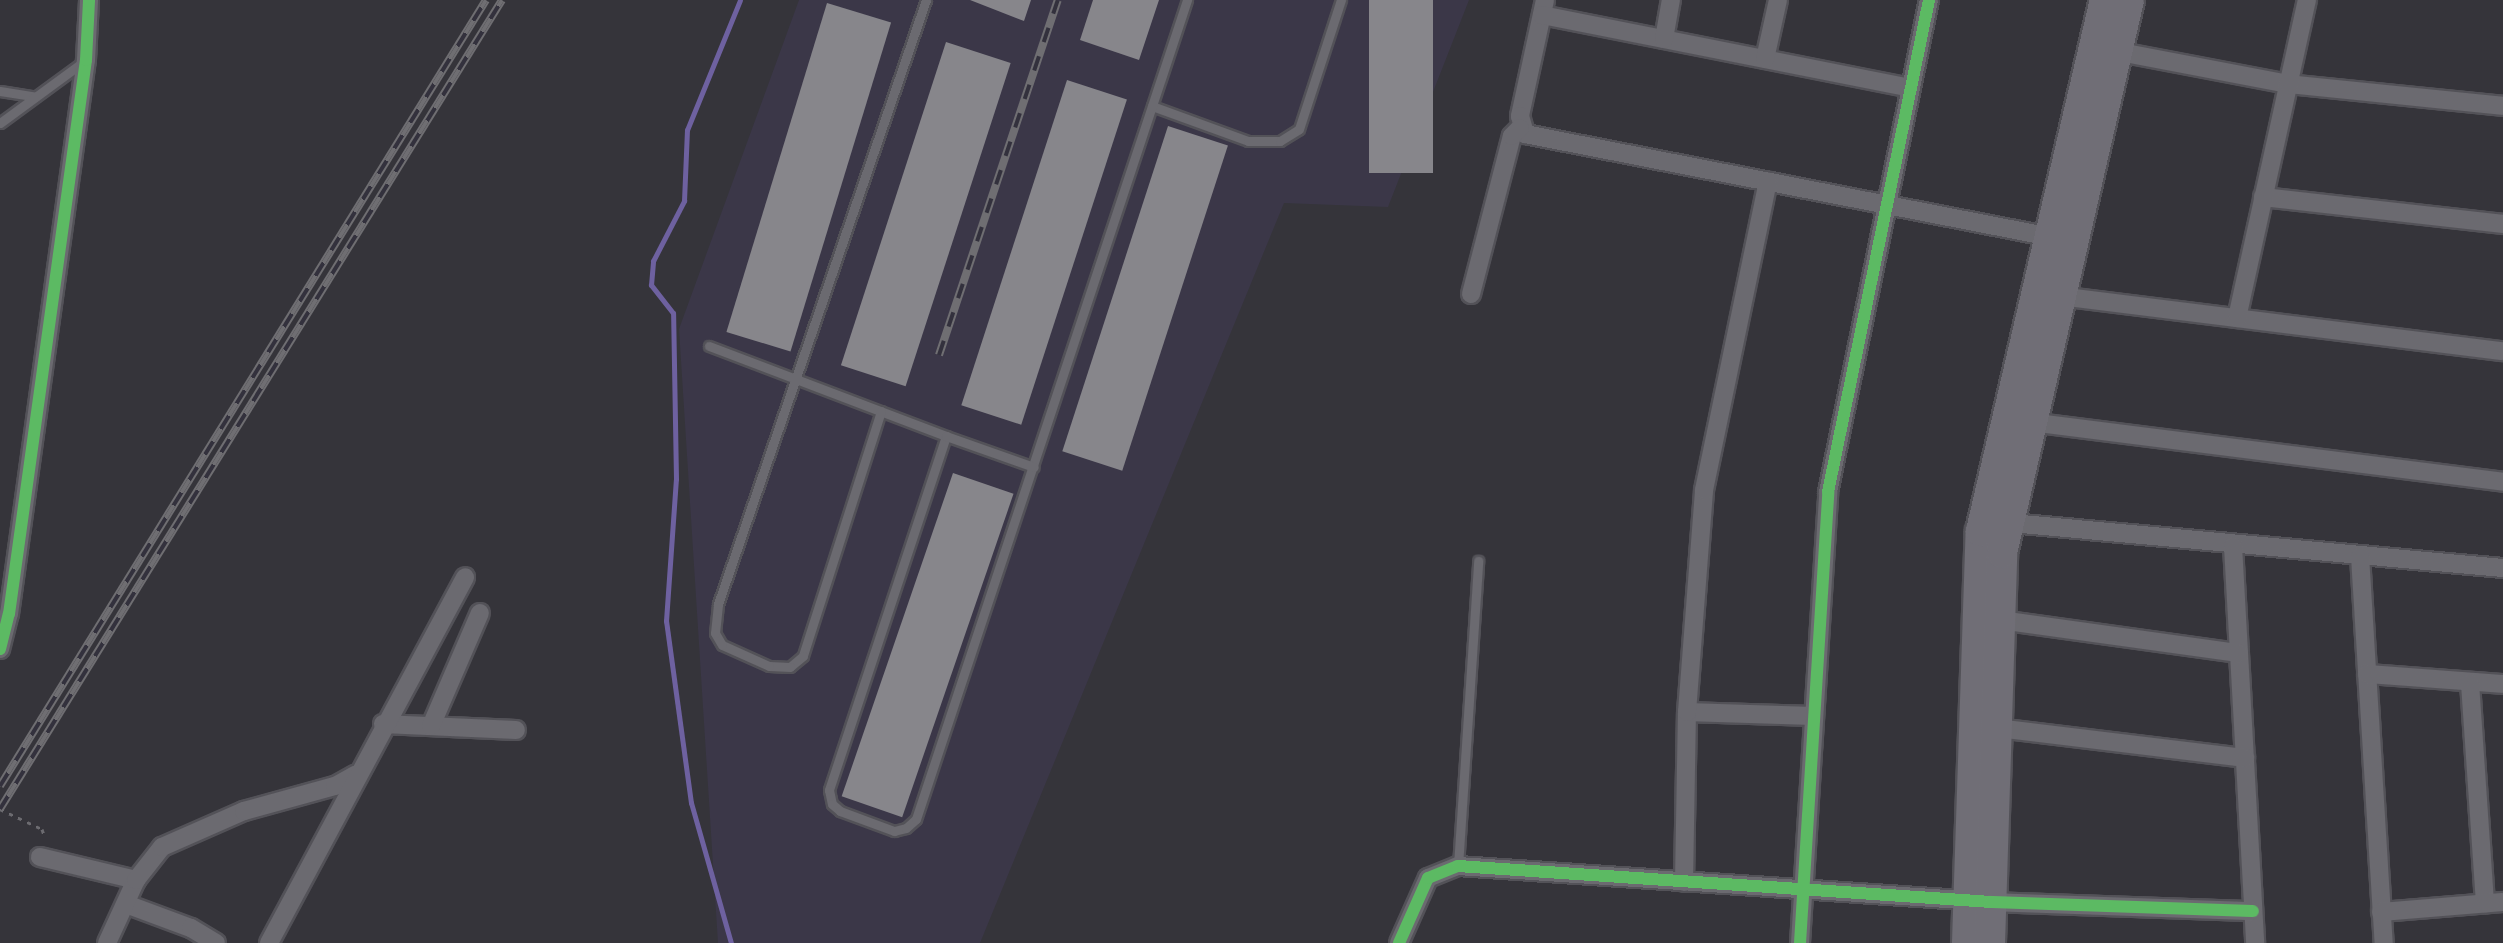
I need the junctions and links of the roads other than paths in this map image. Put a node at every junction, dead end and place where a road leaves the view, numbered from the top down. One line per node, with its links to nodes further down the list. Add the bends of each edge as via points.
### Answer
1 (89, 0): 15 (street)
2 (926, 0): 34 (lane)
3 (1187, 0): 20 (lane)
4 (1341, 0): 20 (lane, via 1299,129 1280,141 1248,141)
5 (1671, 0): 12 (street)
6 (1778, 0): 14 (street)
7 (1929, 0): 17 (street)
8 (2105, 0): 13 (main road)
9 (2129, 0): 13 (main road)
10 (2307, 0): 16 (street)
11 (1544, 7): 12 (street); 23 (street)
12 (1664, 39): 14 (street)
13 (2105, 49): 16 (street); 28 (main road)
14 (1765, 59): 17 (street)
15 (86, 60): 19 (lane); 47 (street)
16 (2288, 84): 21 (street); 25 (street)
17 (1911, 88): 26 (street)
18 (0, 91): 19 (lane)
19 (36, 97): 22 (lane)
20 (1152, 106): 38 (lane)
21 (2503, 106)
22 (0, 123)
23 (1520, 128): 24 (street, via 1525,134); 29 (street, via 1512,136)
24 (1768, 182): 26 (street); 54 (street, via 1706,476)
25 (2263, 197): 27 (street); 31 (street)
26 (1888, 205): 28 (street); 55 (street, via 1828,492)
27 (2503, 224)
28 (2060, 239): 30 (main road); 40 (main road)
29 (1471, 294)
30 (2059, 296): 31 (street); 36 (main road)
31 (2237, 318): 33 (street)
32 (709, 346): 34 (lane)
33 (2503, 351)
34 (793, 378): 35 (lane); 35 (lane, via 714,620 722,645 769,666 790,667 803,656)
35 (881, 411): 37 (lane)
36 (2030, 422): 39 (street); 40 (main road)
37 (946, 436): 38 (lane); 38 (lane, via 829,790 840,811 894,831 916,819)
38 (1034, 467)
39 (2503, 482)
40 (1995, 521): 41 (street); 48 (main road); 67 (main road)
41 (2233, 546): 42 (street); 50 (street)
42 (2360, 556): 44 (street); 51 (street)
43 (1478, 561): 63 (lane)
44 (2503, 568)
45 (465, 577): 56 (street)
46 (480, 613): 57 (street)
47 (5, 614): 49 (street)
48 (2000, 620): 50 (street); 58 (main road)
49 (0, 649)
50 (2239, 653): 60 (street)
51 (2367, 674): 52 (street); 71 (street)
52 (2470, 683): 53 (street); 68 (street)
53 (2503, 684)
54 (1687, 712): 55 (street); 65 (street)
55 (1812, 716): 66 (street)
56 (383, 724): 57 (street); 61 (street)
57 (431, 726): 59 (street)
58 (1997, 728): 60 (street); 67 (main road)
59 (516, 730)
60 (2245, 758): 70 (street)
61 (355, 775): 64 (street, via 289,801 244,811 162,847); 74 (street)
62 (40, 857): 64 (street)
63 (1458, 866): 65 (street); 75 (street, via 1428,878)
64 (136, 880): 69 (street)
65 (1684, 882): 66 (street)
66 (1802, 889): 67 (street); 76 (street)
67 (1980, 901): 70 (street); 77 (main road); 78 (main road)
68 (2494, 903): 71 (street)
69 (126, 904): 72 (street); 73 (street)
70 (2253, 911): 79 (street)
71 (2381, 912): 80 (street)
72 (107, 943)
73 (216, 943)
74 (269, 943)
75 (1399, 943)
76 (1800, 943)
77 (1967, 943)
78 (1990, 943)
79 (2255, 943)
80 (2384, 943)

